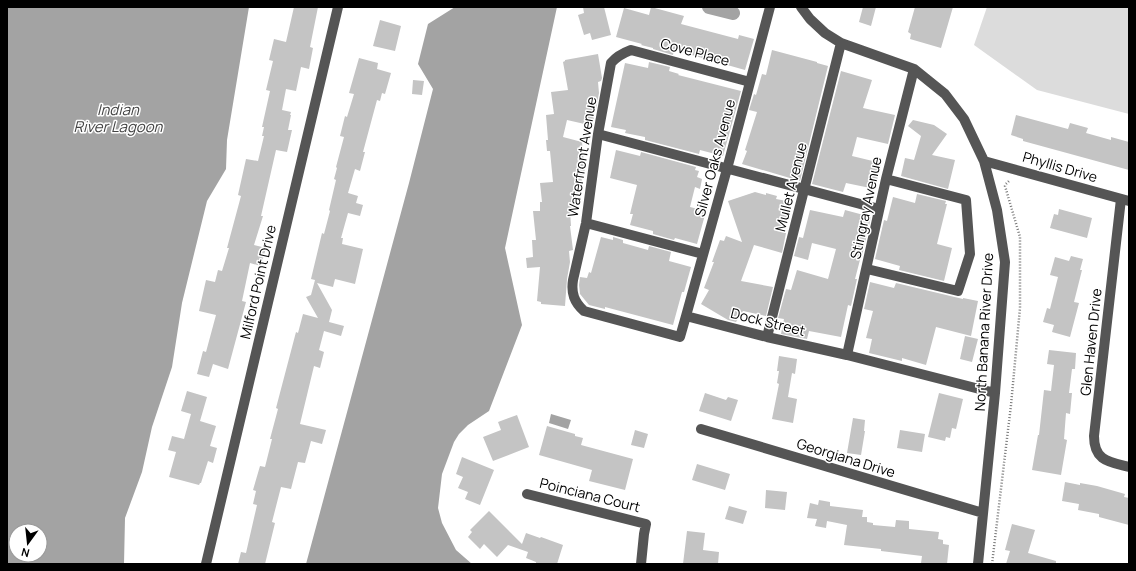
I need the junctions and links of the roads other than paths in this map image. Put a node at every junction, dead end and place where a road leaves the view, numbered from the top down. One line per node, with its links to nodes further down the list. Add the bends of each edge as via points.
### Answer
1 (338, 7): 26 (street, Milford Point Drive)
2 (770, 7): 7 (street, Silver Oaks Avenue)
3 (801, 7): 4 (street, North Banana River Drive, via 825,33)
4 (841, 43): 6 (street, North Banana River Drive); 12 (street, Mullet Avenue)
5 (631, 50): 7 (street, Cove Place); 8 (street, Waterfront Avenue, via 617,56 611,63)
6 (914, 68): 9 (street, North Banana River Drive, via 945,94 964,119); 11 (street, Stingray Avenue)
7 (750, 82): 10 (street, Silver Oaks Avenue)
8 (598, 134): 10 (street); 15 (street, Waterfront Avenue)
9 (984, 161): 13 (street, Phyllis Drive); 21 (street, North Banana River Drive, via 997,210 1005,262)
10 (727, 168): 12 (street); 16 (street, Silver Oaks Avenue)
11 (886, 179): 14 (street, Stingray Avenue); 17 (street, via 966,200 970,254 958,291)
12 (804, 189): 14 (street); 19 (street, Mullet Avenue)
13 (1125, 200): 23 (street, Glen Haven Drive, via 1094,445 1097,453 1103,458)
14 (879, 209): 17 (street, Stingray Avenue)
15 (586, 223): 16 (street); 18 (street, Waterfront Avenue, via 572,289 578,305 584,311 680,337)
16 (703, 254): 18 (street, Silver Oaks Avenue)
17 (867, 269): 20 (street, Stingray Avenue)
18 (686, 316): 19 (street, Dock Street)
19 (767, 337): 20 (street, Dock Street)
20 (847, 354): 21 (street, Dock Street)
21 (995, 393): 25 (street, North Banana River Drive)
22 (701, 429): 25 (street, Georgiana Drive)
23 (1129, 467)
24 (527, 494): 27 (street, Poinciana Court, via 646,524)
25 (983, 513): 28 (street, North Banana River Drive)
26 (206, 564)
27 (641, 564)
28 (978, 564)

